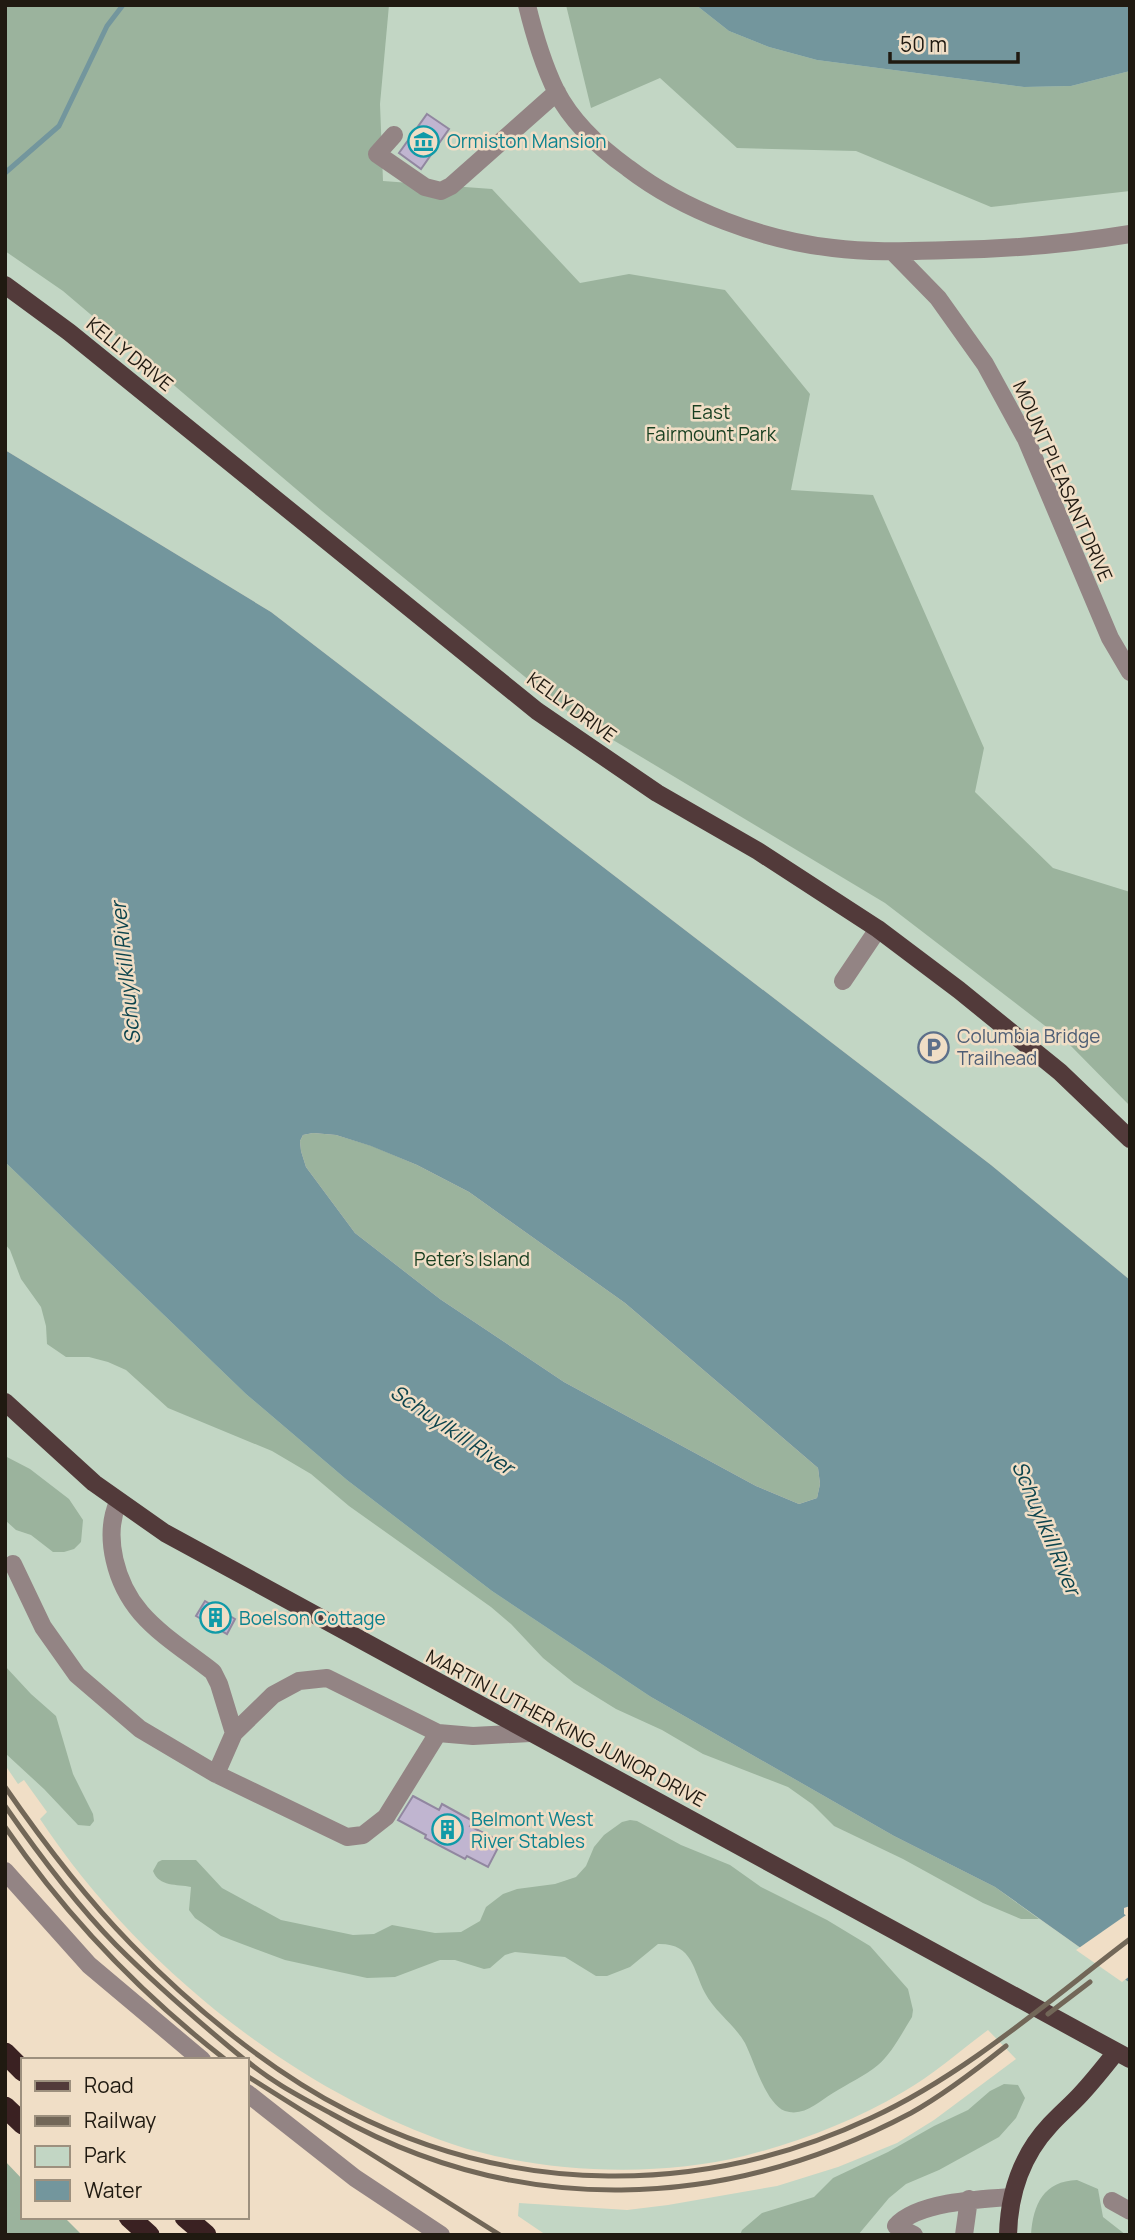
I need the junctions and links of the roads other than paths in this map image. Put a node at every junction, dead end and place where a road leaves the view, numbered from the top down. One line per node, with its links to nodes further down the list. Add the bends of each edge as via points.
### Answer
1 (527, 5): 2 (street)
2 (557, 92): 3 (street, via 441,191 425,187 377,154); 5 (street, via 599,147 648,184 700,211 786,240)
3 (394, 135)
4 (1130, 234): 5 (street, via 1022,248)
5 (892, 251): 7 (street, MOUNT PLEASANT DRIVE, via 938,298 985,364 1026,439 1110,638)
6 (5, 285): 8 (main road, KELLY DRIVE, via 537,711 657,793)
7 (1130, 672)
8 (878, 929): 9 (street); 10 (main road, KELLY DRIVE, via 1060,1072)
9 (843, 981)
10 (1130, 1139)
11 (5, 1402): 12 (main road, MARTIN LUTHER KING JUNIOR DRIVE)
12 (118, 1502): 14 (street, via 111,1535 125,1587 142,1614 212,1672); 16 (main road, MARTIN LUTHER KING JUNIOR DRIVE, via 165,1534)
13 (13, 1564): 17 (street, via 43,1627 77,1675 139,1729)
14 (234, 1733): 15 (street, via 273,1695 299,1681 327,1678); 17 (street)
15 (438, 1733): 16 (street); 17 (street, via 386,1817 363,1835 347,1837)
16 (530, 1733): 20 (main road, MARTIN LUTHER KING JUNIOR DRIVE)
17 (216, 1774)
18 (5, 1871): 21 (street, via 89,1965)
19 (5, 2053): 22 (highway)
20 (1123, 2056): 26 (main road, via 1049,2125 1019,2174)
21 (200, 2058)
22 (21, 2069)
23 (248, 2094): 34 (street, via 355,2178)
24 (5, 2107): 25 (highway)
25 (21, 2122)
26 (1012, 2197): 27 (street); 37 (main road)
27 (969, 2199): 35 (street, via 905,2216 896,2226); 36 (street)
28 (1112, 2201): 29 (street)
29 (1130, 2211)
30 (130, 2219): 32 (highway)
31 (187, 2219): 33 (highway)
32 (149, 2235)
33 (206, 2235)
34 (441, 2235)
35 (914, 2235)
36 (964, 2235)
37 (1008, 2235)

